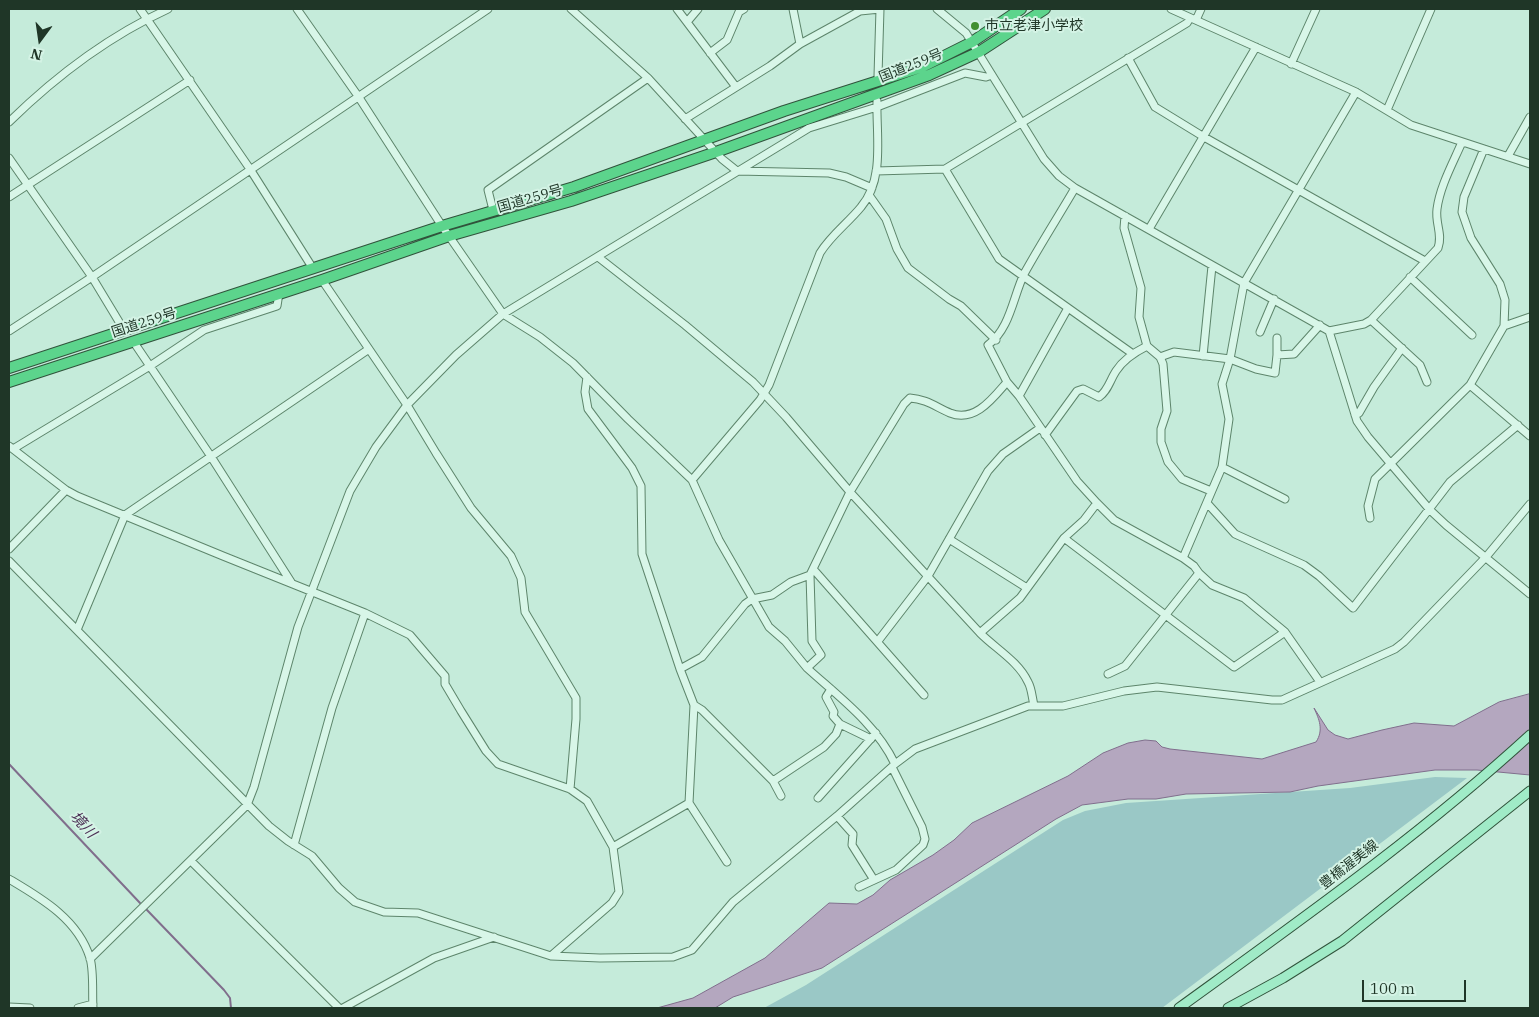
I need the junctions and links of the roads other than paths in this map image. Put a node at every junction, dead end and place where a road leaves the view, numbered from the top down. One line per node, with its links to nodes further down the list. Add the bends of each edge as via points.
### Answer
1 (140, 9): 18 (street)
2 (168, 9): 18 (street)
3 (297, 9): 34 (street)
4 (488, 9): 34 (street)
5 (571, 9): 30 (street)
6 (676, 9): 20 (street)
7 (698, 9): 20 (street)
8 (744, 9): 24 (street, via 739,12 727,40)
9 (793, 9): 22 (street)
10 (880, 9): 22 (street, via 860,11); 29 (street)
11 (937, 9): 21 (street)
12 (1021, 9): 21 (highway, 国道259号)
13 (1045, 9): 25 (highway, 国道259号)
14 (1171, 9): 19 (street)
15 (1201, 9): 19 (street)
16 (1316, 9): 27 (street)
17 (1432, 9): 36 (street)
18 (146, 19): 31 (street); 39 (street, via 78,62)
19 (1193, 19): 23 (street); 26 (street)
20 (687, 22): 24 (street)
21 (972, 42): 25 (street); 42 (highway, 国道259号, via 922,67)
22 (800, 44): 32 (street)
23 (1256, 47): 27 (street); 41 (street)
24 (710, 52): 32 (street)
25 (979, 52): 28 (street); 45 (highway, 国道259号, via 929,75)
26 (1128, 58): 40 (street); 41 (street, via 1155,107)
27 (1291, 64): 33 (street)
28 (992, 75): 35 (street, via 965,73); 40 (street)
29 (878, 76)
30 (648, 78): 38 (street); 58 (street, via 488,190)
31 (190, 80): 49 (street); 53 (street)
32 (736, 86): 38 (street)
33 (1356, 92): 36 (street); 55 (street)
34 (358, 96): 49 (street); 60 (street)
35 (877, 104): 51 (street, via 809,128); 52 (street)
36 (1386, 110): 43 (street, via 1411,125)
37 (1530, 117): 46 (street)
38 (686, 120): 42 (street)
39 (9, 122)
40 (1023, 123): 50 (street); 54 (street, via 1044,159)
41 (1204, 137): 55 (street); 61 (street)
42 (704, 140): 45 (street); 58 (highway, 国道259号, via 574,187)
43 (1462, 142): 44 (street); 64 (street, via 1440,193 1436,220 1441,238 1438,248)
44 (1484, 149): 46 (street); 79 (street, via 1464,197 1462,212 1471,238 1500,284 1505,300)
45 (716, 152): 51 (street); 62 (highway, 国道259号, via 571,201)
46 (1508, 156): 48 (street)
47 (9, 158): 53 (street)
48 (1530, 164)
49 (250, 169): 66 (street); 68 (street)
50 (945, 169): 52 (street); 67 (street, via 999,259)
51 (738, 171): 56 (street, via 829,173 846,177); 63 (street)
52 (876, 171): 56 (street)
53 (27, 184): 57 (street); 68 (street)
54 (1075, 188): 59 (street); 67 (street)
55 (1298, 189): 64 (street); 71 (street)
56 (871, 192): 86 (street, via 908,268 966,309); 103 (street, via 820,253)
57 (9, 197)
58 (493, 210): 60 (highway, 国道259号)
59 (1125, 216): 61 (street); 88 (street, via 1124,228 1141,288 1139,317)
60 (442, 226): 62 (street); 66 (highway, 国道259号)
61 (1149, 229): 65 (street)
62 (449, 236): 70 (highway, 国道259号); 75 (street)
63 (598, 257): 75 (street); 103 (street, via 685,325)
64 (1426, 261): 69 (street)
65 (1212, 266): 71 (street); 93 (street)
66 (312, 267): 80 (highway, 国道259号)
67 (1023, 276): 74 (street); 86 (street)
68 (92, 277): 80 (street); 81 (street)
69 (1410, 277): 77 (street); 84 (street)
70 (322, 280): 72 (highway, 国道259号); 90 (street)
71 (1244, 283): 73 (street); 95 (street)
72 (279, 293): 87 (highway, 国道259号); 96 (street, via 277,306 204,330)
73 (1274, 299): 78 (street); 83 (street)
74 (1068, 308): 91 (street); 104 (street)
75 (504, 314): 98 (street, via 540,337); 105 (street)
76 (1530, 317): 79 (street)
77 (1371, 320): 82 (street); 89 (street)
78 (1320, 325): 82 (street); 92 (street, via 1294,354)
79 (1504, 326): 102 (street)
80 (124, 330): 97 (highway, 国道259号)
81 (9, 331)
82 (1330, 331): 106 (street)
83 (1260, 332)
84 (1472, 335)
85 (1277, 338): 92 (street)
86 (996, 340): 100 (street, via 988,345)
87 (133, 341): 96 (street); 99 (highway, 国道259号)
88 (1147, 346): 91 (street); 94 (street)
89 (1402, 348): 101 (street, via 1420,365); 106 (street)
90 (369, 349): 105 (street); 112 (street)
91 (1133, 354): 109 (street, via 1117,370 1099,398 1083,389 1077,391)
92 (1278, 355): 95 (street, via 1275,373)
93 (1203, 356): 94 (street, via 1174,352); 95 (street)
94 (1160, 357): 117 (street, via 1167,411 1161,442 1168,462 1182,479)
95 (1230, 359): 114 (street, via 1222,384 1229,419)
96 (150, 366): 111 (street); 112 (street)
97 (9, 368)
98 (587, 377): 115 (street); 147 (street, via 588,409 632,468 641,486 642,554)
99 (9, 382)
100 (1007, 382): 104 (street); 118 (street, via 975,413 959,415 921,399 910,398)
101 (1427, 382)
102 (1470, 385): 107 (street); 113 (street)
103 (764, 393): 115 (street); 118 (street)
104 (1019, 396): 108 (street)
105 (407, 405): 137 (street, via 376,447 350,491); 159 (street, via 471,508 511,556 520,578 525,612 576,698)
106 (1355, 415): 113 (street)
107 (1518, 426): 110 (street); 123 (street, via 1450,482)
108 (1040, 428): 109 (street); 127 (street, via 1003,454 988,471)
109 (1045, 435): 120 (street, via 1077,482)
110 (1530, 436)
111 (11, 448): 116 (street)
112 (210, 455): 124 (street); 135 (street)
113 (1390, 463): 123 (street); 125 (street, via 1374,479 1368,506)
114 (1222, 467): 117 (street); 119 (street)
115 (692, 480): 139 (street, via 719,540)
116 (66, 490): 124 (street); 128 (street)
117 (1211, 491): 121 (street)
118 (850, 492): 132 (street); 134 (street)
119 (1285, 499)
120 (1097, 503): 126 (street); 130 (street, via 1114,520)
121 (1207, 503): 123 (street, via 1235,534 1304,565 1353,608); 130 (street)
122 (1530, 504): 129 (street)
123 (1430, 510): 129 (street)
124 (125, 514): 135 (street); 142 (street)
125 (1370, 518)
126 (1064, 538): 136 (street); 141 (street)
127 (949, 539): 134 (street); 136 (street)
128 (9, 549)
129 (1486, 557): 138 (street); 149 (street, via 1395,649)
130 (1183, 558): 133 (street)
131 (9, 560): 142 (street)
132 (812, 572): 139 (street, via 772,595); 145 (street); 146 (street, via 812,641 822,655)
133 (1199, 574): 141 (street); 143 (street, via 1218,589 1244,598)
134 (928, 576): 144 (street); 145 (street)
135 (292, 582): 137 (street)
136 (1027, 588): 144 (street)
137 (312, 591): 140 (street); 164 (street, via 298,627)
138 (1530, 594)
139 (752, 599): 146 (street, via 769,628 786,641); 147 (street, via 702,657)
140 (364, 612): 159 (street, via 410,635 445,676 444,684 486,751 498,764); 166 (street, via 332,708)
141 (1165, 615): 143 (street, via 1234,667); 148 (street, via 1125,666)
142 (78, 630): 164 (street)
143 (1285, 632): 149 (street)
144 (980, 633): 153 (street, via 1014,662 1029,683)
145 (878, 641): 151 (street)
146 (807, 668): 150 (street)
147 (680, 670): 152 (street)
148 (1108, 674)
149 (1320, 682): 153 (street, via 1282,700 1157,687 1124,691 1063,706)
150 (831, 689): 154 (street, via 826,696 833,716); 156 (street, via 860,715)
151 (924, 695)
152 (694, 705): 158 (street); 163 (street)
153 (1034, 705): 157 (street, via 915,749)
154 (840, 724): 156 (street); 158 (street, via 824,747)
155 (1530, 735): 181 (main road, 豊橋渥美線, via 1482,779 1338,892)
156 (873, 736): 157 (street, via 887,747); 162 (street)
157 (893, 766): 165 (street); 171 (street, via 925,839 923,845 896,870)
158 (773, 781): 161 (street)
159 (570, 789): 167 (street, via 587,801)
160 (1530, 791): 182 (main road, via 1342,941)
161 (781, 796)
162 (818, 798)
163 (689, 804): 167 (street); 169 (street)
164 (247, 805): 166 (street); 168 (street)
165 (837, 816): 171 (street, via 853,834 852,845); 174 (street, via 733,902 686,953 673,957)
166 (294, 845): 173 (street, via 312,856 355,902 384,912 418,913)
167 (613, 847): 174 (street, via 619,892 612,903)
168 (191, 861): 175 (street); 180 (street)
169 (727, 862)
170 (9, 879): 175 (street, via 62,914 82,939)
171 (874, 880): 172 (street)
172 (859, 887)
173 (494, 937): 174 (street); 180 (street, via 434,958)
174 (551, 956)
175 (90, 959): 176 (street)
176 (93, 1006): 179 (street)
177 (9, 1007): 178 (street)
178 (30, 1008)
179 (78, 1008)
180 (341, 1008)
181 (1179, 1008)
182 (1228, 1008)

